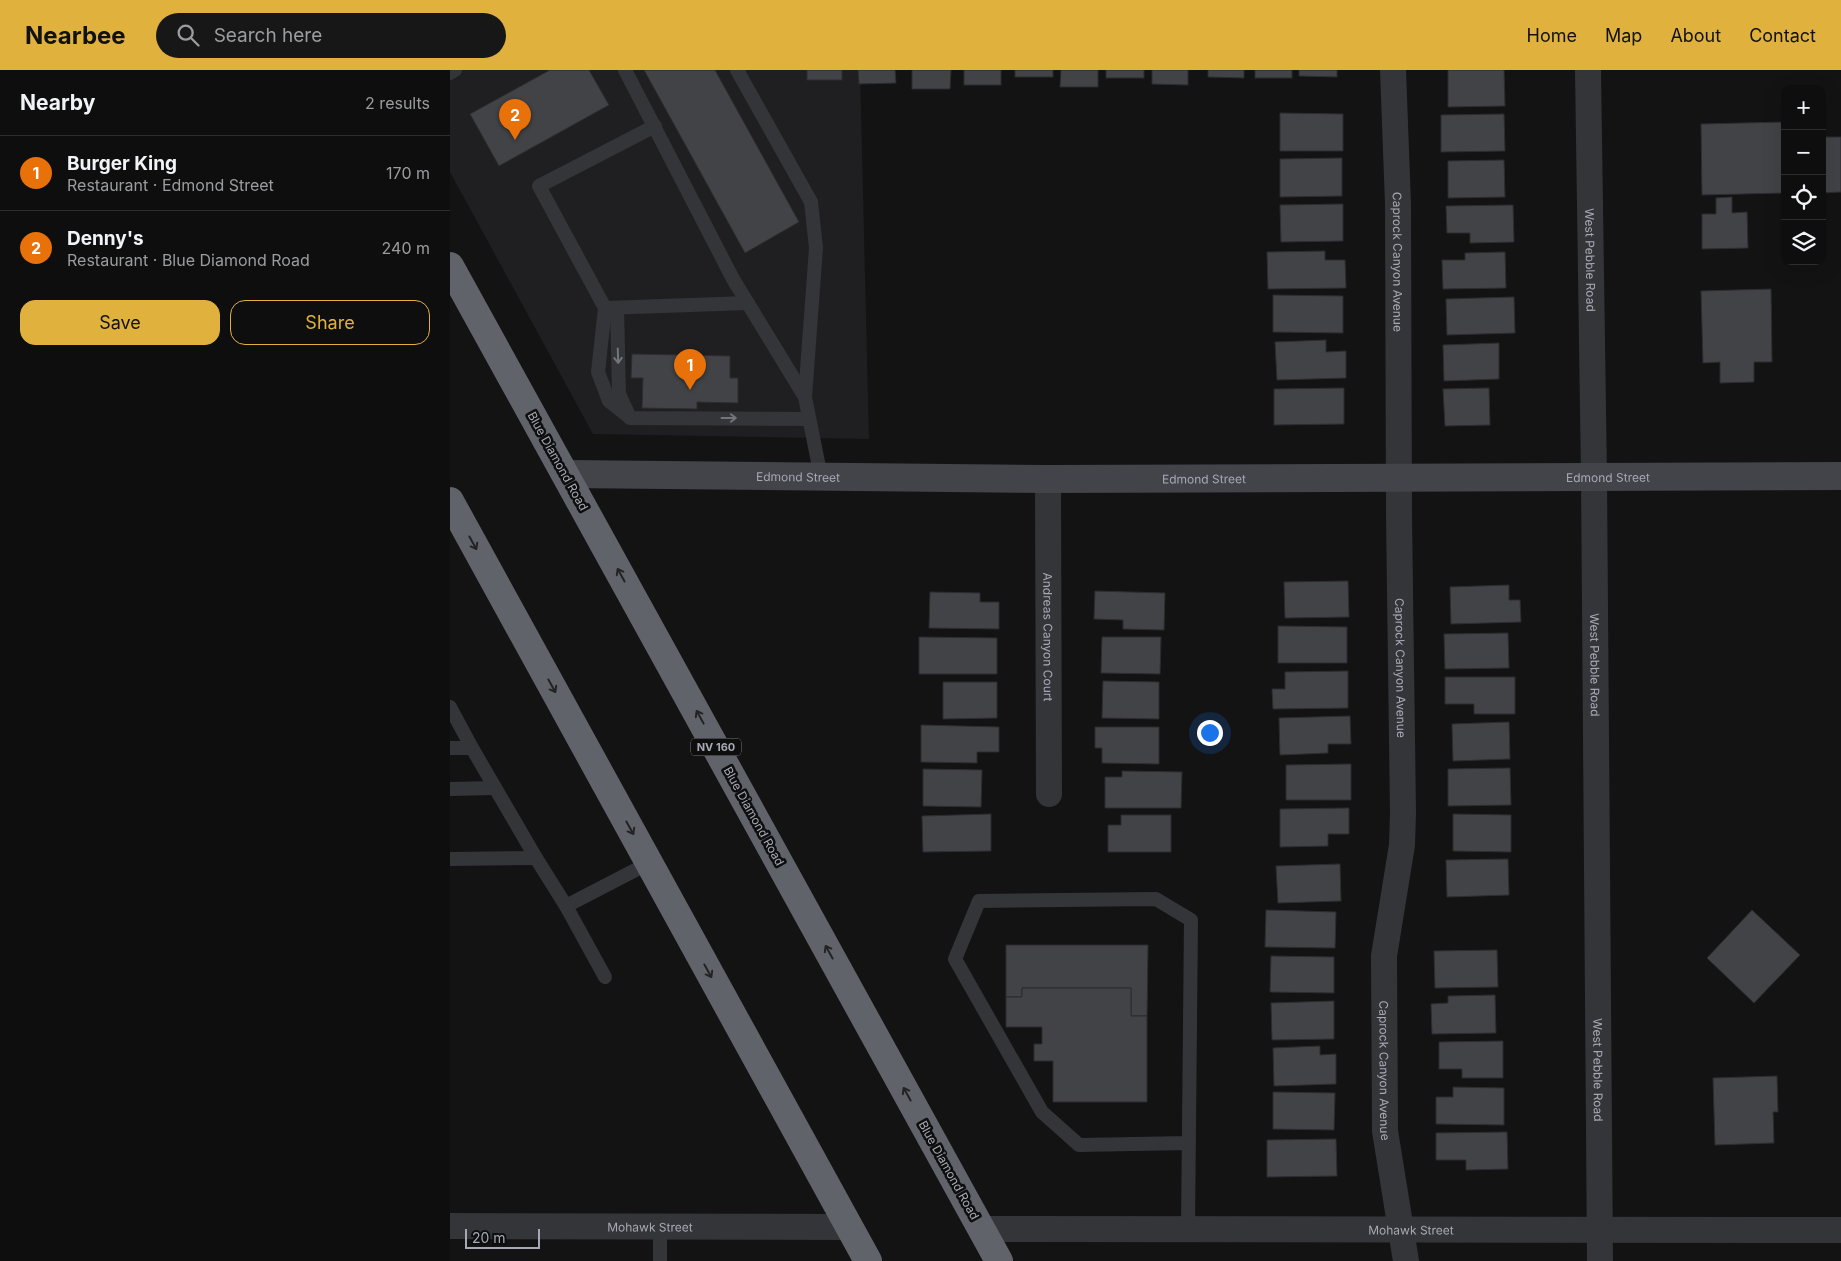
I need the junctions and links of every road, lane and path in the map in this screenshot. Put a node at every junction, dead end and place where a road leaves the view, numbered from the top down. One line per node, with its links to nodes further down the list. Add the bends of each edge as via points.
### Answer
1 (456, 70): 6 (lane)
2 (625, 70): 7 (lane)
3 (738, 70): 11 (lane, via 811,202 816,248)
4 (1392, 70): 18 (street, Caprock Canyon Avenue, via 1398,204)
5 (1588, 70): 17 (street, West Pebble Road)
6 (450, 72)
7 (655, 126): 9 (lane); 10 (lane, via 539,186)
8 (450, 266): 14 (highway, Blue Diamond Road / NV 160)
9 (748, 303): 10 (lane); 11 (lane)
10 (610, 308): 12 (lane, one-way to 12, via 619,394); 12 (lane, via 598,372 609,401)
11 (805, 397): 13 (lane)
12 (630, 418): 13 (lane, one-way to 13)
13 (809, 419): 16 (lane)
14 (566, 474): 16 (street, Edmond Street); 36 (highway, Blue Diamond Road / NV 160, one-way to 14)
15 (1841, 476): 17 (street, Edmond Street)
16 (821, 477): 19 (street, Edmond Street)
17 (1594, 477): 18 (street, Edmond Street); 39 (street, West Pebble Road)
18 (1399, 478): 19 (street, Edmond Street); 38 (street, Caprock Canyon Avenue, via 1403,813 1402,845 1384,956 1384,1131)
19 (1048, 479): 26 (street, Andreas Canyon Court)
20 (450, 501): 29 (highway, one-way to 29)
21 (450, 707): 23 (lane)
22 (450, 748): 23 (lane)
23 (472, 748): 24 (lane)
24 (496, 788): 25 (lane); 27 (lane)
25 (450, 789)
26 (1050, 794)
27 (536, 858): 28 (lane); 30 (lane)
28 (450, 859)
29 (649, 863): 30 (lane); 35 (highway, one-way to 35)
30 (566, 906): 31 (lane)
31 (605, 977)
32 (1189, 1144): 32 (lane, via 1191,920 1156,898 979,901 955,959 1042,1112 1078,1146); 37 (lane)
33 (450, 1226): 34 (street, Mohawk Street)
34 (660, 1227): 35 (street, Mohawk Street); 41 (lane)
35 (849, 1227): 42 (highway)
36 (982, 1229): 37 (street, Mohawk Street); 43 (highway, Blue Diamond Road / NV 160)
37 (1188, 1229): 38 (street, Mohawk Street)
38 (1402, 1229): 39 (street, Mohawk Street); 44 (street, Caprock Canyon Avenue)
39 (1599, 1229): 40 (street, Mohawk Street); 45 (street, West Pebble Road)
40 (1841, 1230)
41 (660, 1261)
42 (868, 1261)
43 (999, 1261)
44 (1406, 1261)
45 (1600, 1261)

